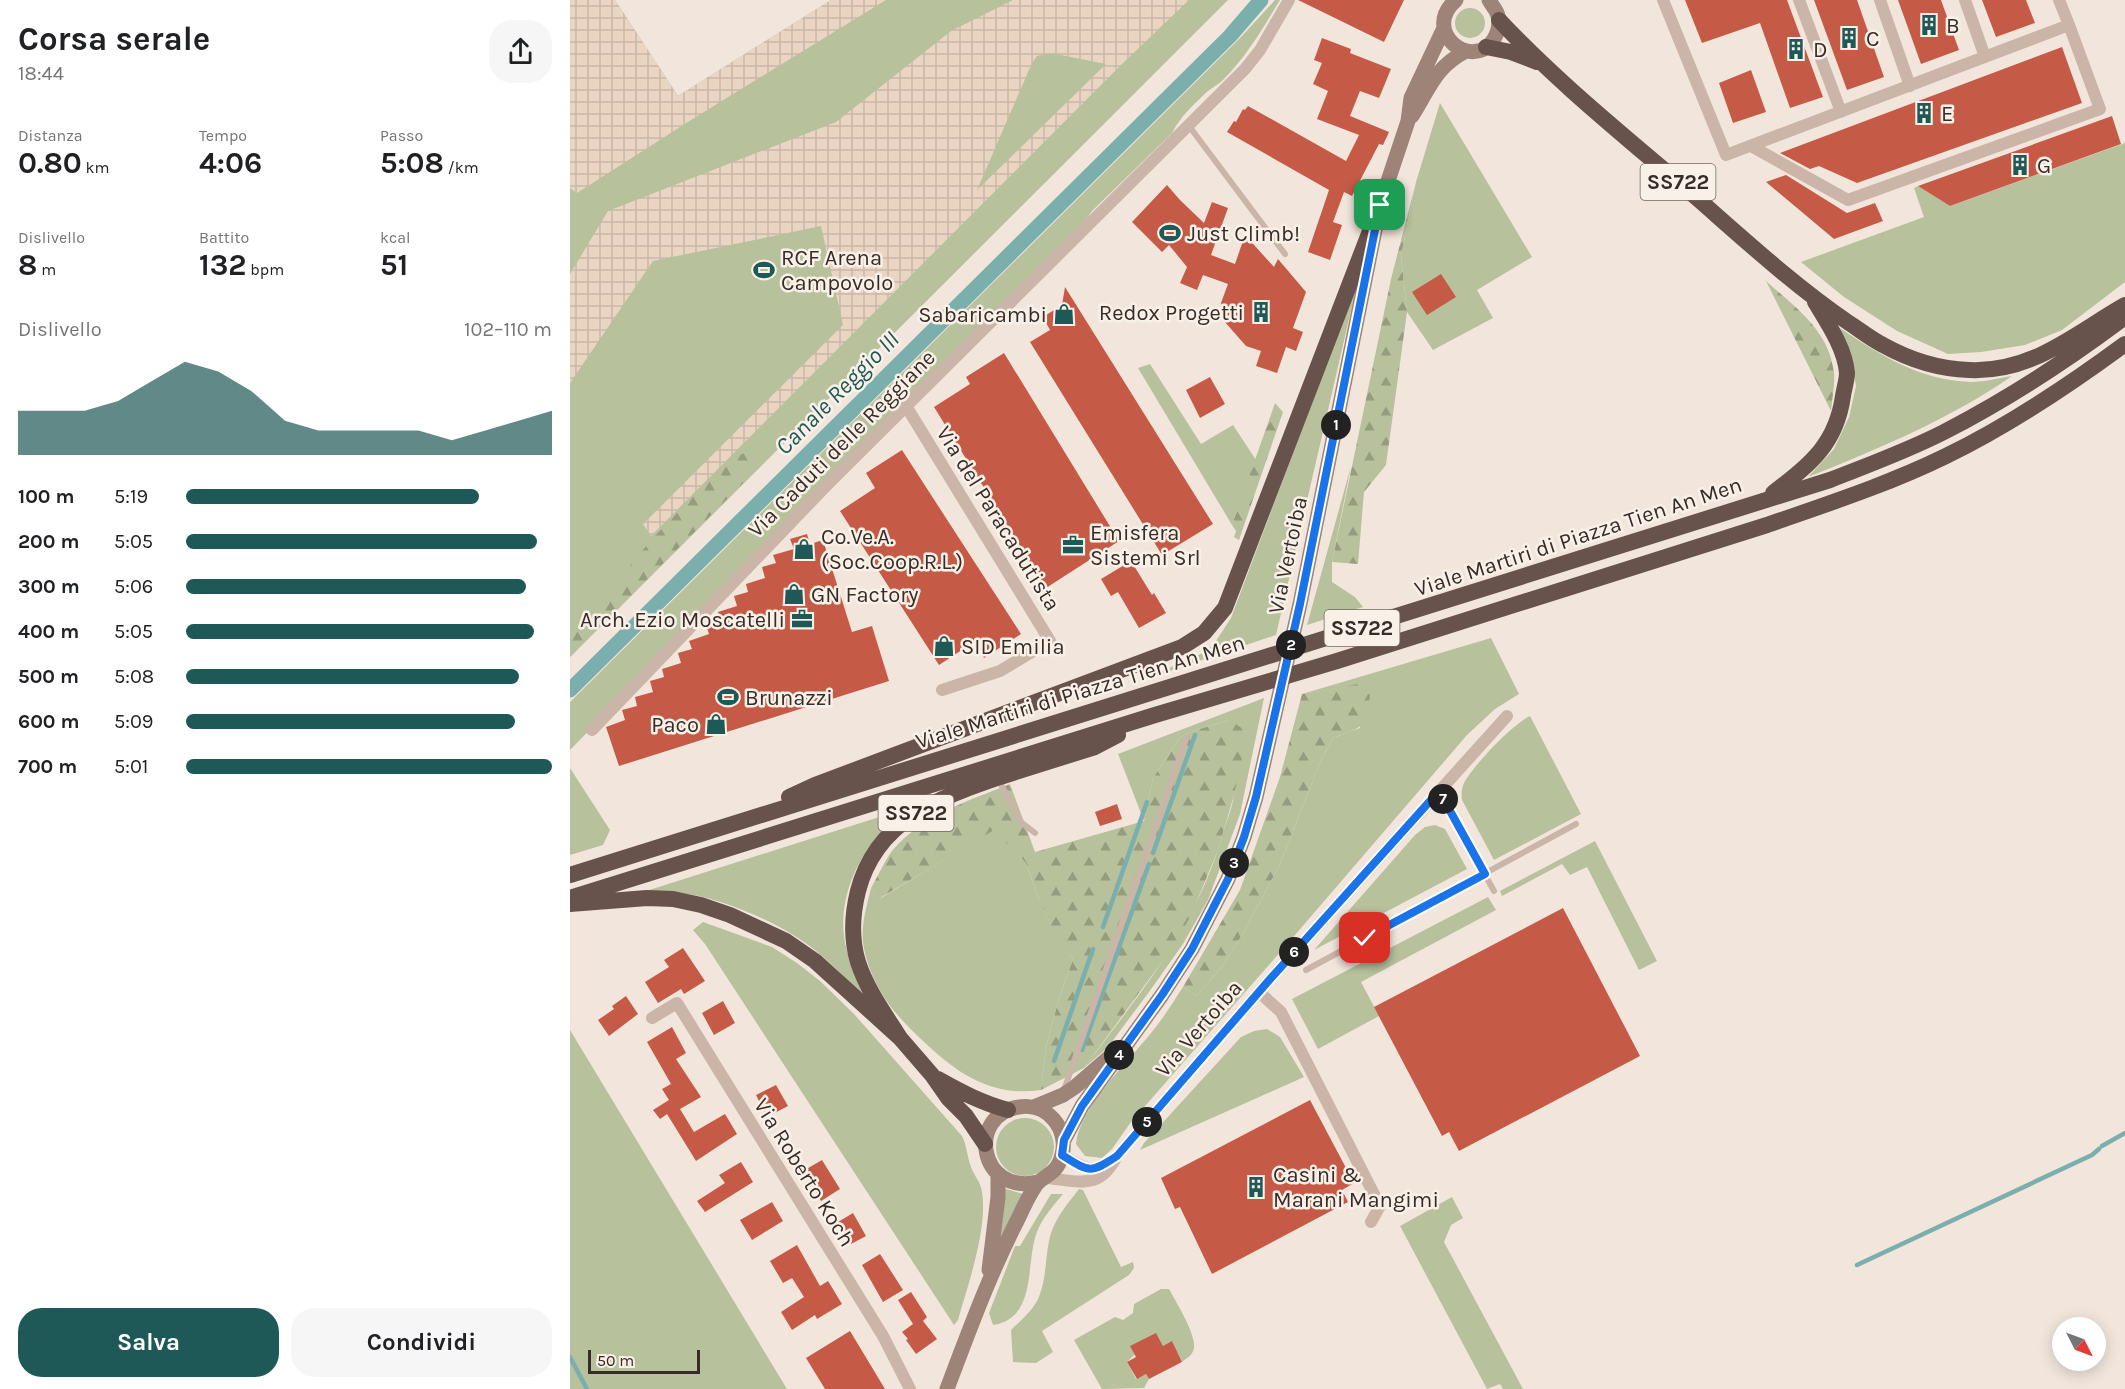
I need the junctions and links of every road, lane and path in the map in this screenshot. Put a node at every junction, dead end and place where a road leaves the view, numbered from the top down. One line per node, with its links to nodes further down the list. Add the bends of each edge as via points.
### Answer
1 (1289, 0): 19 (street, Via Caduti delle Reggiane, via 1245,69)
2 (1455, 0): 11 (main road, Via Vertoiba, via 1445,12)
3 (1663, 0): 20 (street, via 1726,155)
4 (1799, 0): 17 (street)
5 (1880, 0): 16 (street)
6 (1965, 0): 14 (street)
7 (2059, 0): 10 (street)
8 (1489, 1): 9 (main road)
9 (1499, 20): 12 (main road, via 1496,35); 15 (highway, SS722)
10 (2069, 25): 14 (street); 20 (street, via 2100,109 1848,200)
11 (1444, 28): 13 (main road, via 1451,43); 18 (main road, Via Vertoiba, via 1411,98)
12 (1486, 47): 13 (main road, Via Vertoiba); 15 (highway, SS722)
13 (1466, 51): 18 (main road, Via Vertoiba, via 1442,67)
14 (1985, 57): 16 (street)
15 (1544, 65): 23 (highway, SS722)
16 (1910, 86): 17 (street)
17 (1841, 112): 20 (street)
18 (1408, 122): 21 (main road, Via Vertoiba)
19 (1189, 126): 22 (lane); 27 (street, Via Caduti delle Reggiane)
20 (1751, 146)
21 (1380, 205): 36 (highway, via 1225,608 1204,633 1182,647 815,785); 48 (main road, Via Vertoiba, via 1300,604 1244,837 1217,902 1178,973)
22 (1285, 254)
23 (1813, 298): 24 (highway, SS722, via 1904,355 1926,364 1971,370 1998,369 2041,356); 28 (highway, SS722, via 1837,340 1847,373 1841,409 1829,441 1806,468)
24 (2125, 305)
25 (2125, 317): 28 (highway, Viale Martiri di Piazza Tien An Men / SS722, via 2030,383 1942,433 1830,480)
26 (2125, 344): 30 (highway, Viale Martiri di Piazza Tien An Men / SS722, via 1999,427 1887,482 1337,662)
27 (906, 406): 29 (street, Via del Paracadutista, via 1050,641 1000,671); 32 (street, Via Caduti delle Reggiane)
28 (1763, 501): 36 (highway, Viale Martiri di Piazza Tien An Men / SS722)
29 (942, 690)
30 (1155, 715): 34 (highway, SS722, via 1095,747); 42 (highway, Viale Martiri di Piazza Tien An Men / SS722)
31 (1507, 716): 35 (street, Via Vertoiba)
32 (592, 730)
33 (1186, 740): 50 (lane)
34 (998, 778): 38 (lane, via 1021,822); 47 (highway, SS722, via 946,796 903,822 868,863 859,886 853,926 858,963)
35 (1439, 791): 39 (lane); 45 (street, Via Vertoiba)
36 (732, 824): 40 (highway, Viale Martiri di Piazza Tien An Men / SS722)
37 (1576, 824): 39 (lane)
38 (1035, 833)
39 (1485, 874): 41 (lane); 44 (lane)
40 (570, 875)
41 (1494, 891)
42 (570, 898)
43 (570, 904): 47 (highway, SS722, via 673,899 730,915 801,950)
44 (1306, 970)
45 (1259, 992): 56 (street, Via Vertoiba); 59 (street, via 1281,1012 1380,1206)
46 (652, 1018): 61 (street, Via Roberto Koch, via 676,1003 883,1336)
47 (900, 1038): 49 (highway, SS722)
48 (1127, 1042): 50 (main road, Via Vertoiba); 53 (main road, Via Vertoiba, via 1082,1106)
49 (932, 1075): 52 (highway, SS722, via 967,1096); 54 (highway, SS722)
50 (1063, 1095): 51 (main road, Via Vertoiba)
51 (1034, 1107): 52 (main road, Via Vertoiba); 53 (main road, via 1052,1117)
52 (1008, 1110): 54 (main road, via 991,1124)
53 (1064, 1140): 55 (main road, Via Vertoiba)
54 (985, 1144): 57 (main road, Via Vertoiba, via 986,1155)
55 (1062, 1155): 56 (street, Via Vertoiba, via 1091,1169); 58 (main road, Via Vertoiba, via 1059,1164)
56 (1117, 1156): 58 (street, Via Vertoiba, via 1109,1172 1093,1181)
57 (998, 1174): 58 (main road, Via Vertoiba, via 1017,1184); 60 (main road, Via Vertoiba)
58 (1042, 1180): 60 (main road, Via Vertoiba, via 1018,1218)
59 (1371, 1221)
60 (988, 1282): 62 (main road, Via Vertoiba)
61 (910, 1389)
62 (947, 1389)

